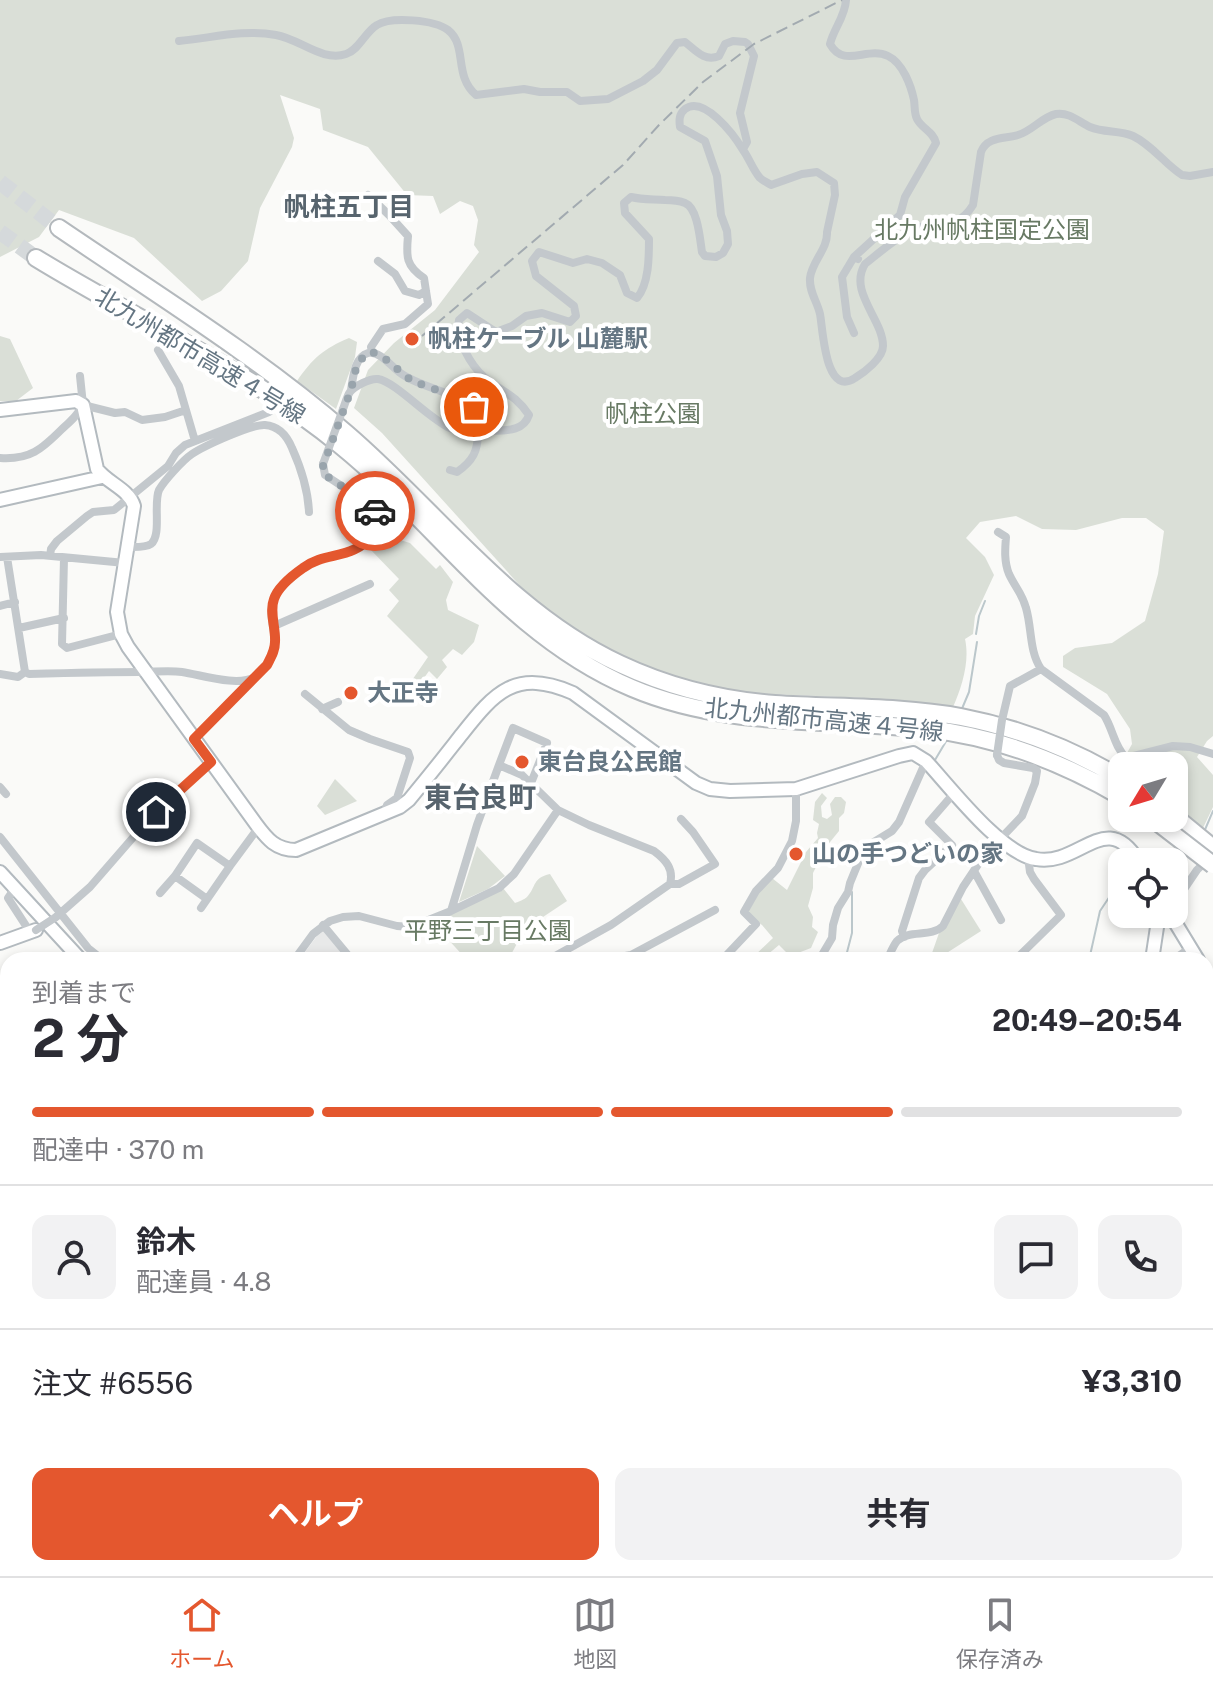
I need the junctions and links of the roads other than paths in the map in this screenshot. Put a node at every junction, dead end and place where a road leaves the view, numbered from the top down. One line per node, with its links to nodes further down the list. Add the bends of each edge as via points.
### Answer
1 (846, 0): 7 (street, via 830,44 835,52 842,57 889,57 899,66 915,116 936,143 900,215)
2 (179, 41): 3 (street, via 253,32 280,36 331,57 349,53 376,25 418,20 448,29 460,46 466,84 476,95 524,89 567,92 580,101 608,99 643,81 677,43 685,42 712,59 725,44 745,42 754,56 740,113 747,142)
3 (743, 149): 10 (street, via 761,179 771,185 817,172 834,183 827,239 810,280 826,359 845,382 870,366 883,346 865,300); 21 (street, via 705,108 681,112 680,127 705,141 717,176 727,231 723,253 705,256 694,214 685,203 631,197 624,203 625,213 649,239 637,298 627,293 620,275 602,263 573,263 539,252 533,270 574,306 576,316 570,322 542,313 496,332 467,313 459,320 457,330 471,363 520,401 529,415 515,429)
4 (1213, 172): 10 (street, via 1182,175 1128,134 1052,115 1024,134 984,144 973,205 962,218 915,228)
5 (368, 195): 11 (street, via 408,236 408,262 424,278)
6 (59, 228): 36 (highway, 北九州都市高速４号線, via 327,416 391,473)
7 (854, 257): 10 (street); 12 (street, via 842,277)
8 (36, 258): 36 (highway, 北九州都市高速４号線, via 297,412)
9 (378, 261): 11 (street, via 405,291)
10 (865, 264)
11 (426, 291): 14 (street, via 428,304 405,324 383,329)
12 (854, 333)
13 (158, 350): 19 (street)
14 (372, 352): 16 (street, via 357,364); 21 (street, via 412,381 474,407 485,421)
15 (80, 376): 17 (street)
16 (351, 390): 21 (street, via 378,379 452,428); 40 (street, bridge, via 323,464 325,475 372,506 377,528 356,550 304,566 274,598)
17 (83, 405): 18 (street, via 76,401); 19 (street, via 142,420); 23 (street, via 41,449 15,459); 25 (street)
18 (0, 410)
19 (186, 410): 22 (street)
20 (269, 412): 22 (street)
21 (483, 431): 24 (street, via 472,459 457,472)
22 (195, 441): 26 (street)
23 (0, 458)
24 (450, 470)
25 (102, 477): 26 (street); 27 (street)
26 (131, 497): 30 (street); 31 (street, via 114,510 87,516 57,541)
27 (0, 500)
28 (309, 512): 30 (street, via 309,495 285,435 276,428 256,426 189,456 160,489 151,544)
29 (998, 532): 44 (street, via 1006,537 1009,574 1021,592)
30 (127, 547): 34 (street)
31 (50, 556): 32 (street); 33 (street)
32 (4, 557): 37 (street)
33 (64, 558): 34 (street); 39 (street)
34 (125, 563): 42 (street, via 117,612)
35 (370, 584): 40 (street)
36 (508, 597): 52 (highway, 北九州都市高速４号線, via 598,653 691,698)
37 (15, 602): 38 (street); 41 (street)
38 (0, 606)
39 (64, 618): 41 (street); 42 (street, via 62,644 67,648)
40 (274, 626): 48 (street, via 274,653)
41 (19, 628): 45 (street)
42 (121, 634): 46 (street)
43 (0, 664): 47 (street)
44 (1041, 669): 52 (street, via 1010,686); 54 (street, via 1104,715 1126,758 1173,746)
45 (25, 672): 46 (street); 47 (street, via 18,677)
46 (148, 672): 48 (street); 53 (street)
47 (3, 675)
48 (255, 677): 53 (street)
49 (305, 694): 51 (street)
50 (338, 702): 51 (street)
51 (322, 709): 64 (street, via 349,730 408,752 397,798)
52 (991, 727): 58 (highway, 北九州都市高速４号線, via 1061,747); 61 (highway, 北九州都市高速４号線, via 1008,745 1056,762); 70 (street, bridge, via 999,760 1037,771 1022,816)
53 (194, 739): 56 (street)
54 (1213, 754)
55 (926, 761): 60 (street, via 913,753 899,756); 62 (street); 104 (street, via 899,822 859,861 838,908 832,938)
56 (211, 762): 67 (street); 88 (street)
57 (499, 765): 59 (street); 59 (street, via 513,728 547,743); 87 (street)
58 (1108, 771)
59 (531, 783): 63 (street)
60 (796, 789): 64 (street, via 710,789 573,693 527,683 495,696 409,800); 103 (street, via 792,841 744,912 756,924)
61 (1108, 790)
62 (955, 792): 70 (street); 94 (street, via 929,822 952,845 919,878)
63 (558, 810): 81 (street, via 654,851 670,867); 87 (street, via 514,874 499,888)
64 (385, 812): 67 (street, via 296,850 272,844)
65 (681, 819): 81 (street, via 715,864)
66 (1188, 827): 72 (highway)
67 (258, 828): 76 (street)
68 (1170, 832): 75 (highway, bridge)
69 (0, 837): 88 (street)
70 (999, 840): 74 (street); 77 (street)
71 (1131, 848): 74 (street, via 1105,838 1049,860)
72 (1213, 848)
73 (1213, 855): 80 (street)
74 (1028, 857): 106 (street, via 1030,872 1061,915)
75 (1213, 865)
76 (230, 866): 79 (street, via 197,843); 84 (street)
77 (974, 871): 89 (street); 94 (street, via 938,931)
78 (0, 872): 82 (street)
79 (175, 876): 83 (street); 84 (street)
80 (1188, 883)
81 (670, 884): 101 (street)
82 (15, 888): 93 (street, via 8,898); 97 (street)
83 (160, 893)
84 (207, 899): 85 (street)
85 (201, 908)
86 (715, 910): 102 (street)
87 (451, 911): 90 (street, via 411,927 359,916)
88 (58, 915): 93 (street, bridge); 98 (street)
89 (1001, 920)
90 (323, 925): 99 (street); 100 (street)
91 (1157, 928): 107 (street)
92 (1178, 928): 96 (street)
93 (33, 931): 95 (street)
94 (904, 937): 105 (street)
95 (0, 943)
96 (1190, 948): 108 (street); 109 (street)
97 (74, 952)
98 (93, 952)
99 (300, 952)
100 (345, 952)
101 (562, 952)
102 (638, 952)
103 (730, 952)
104 (821, 952)
105 (891, 952)
106 (1023, 952)
107 (1153, 952)
108 (1184, 952)
109 (1193, 952)

